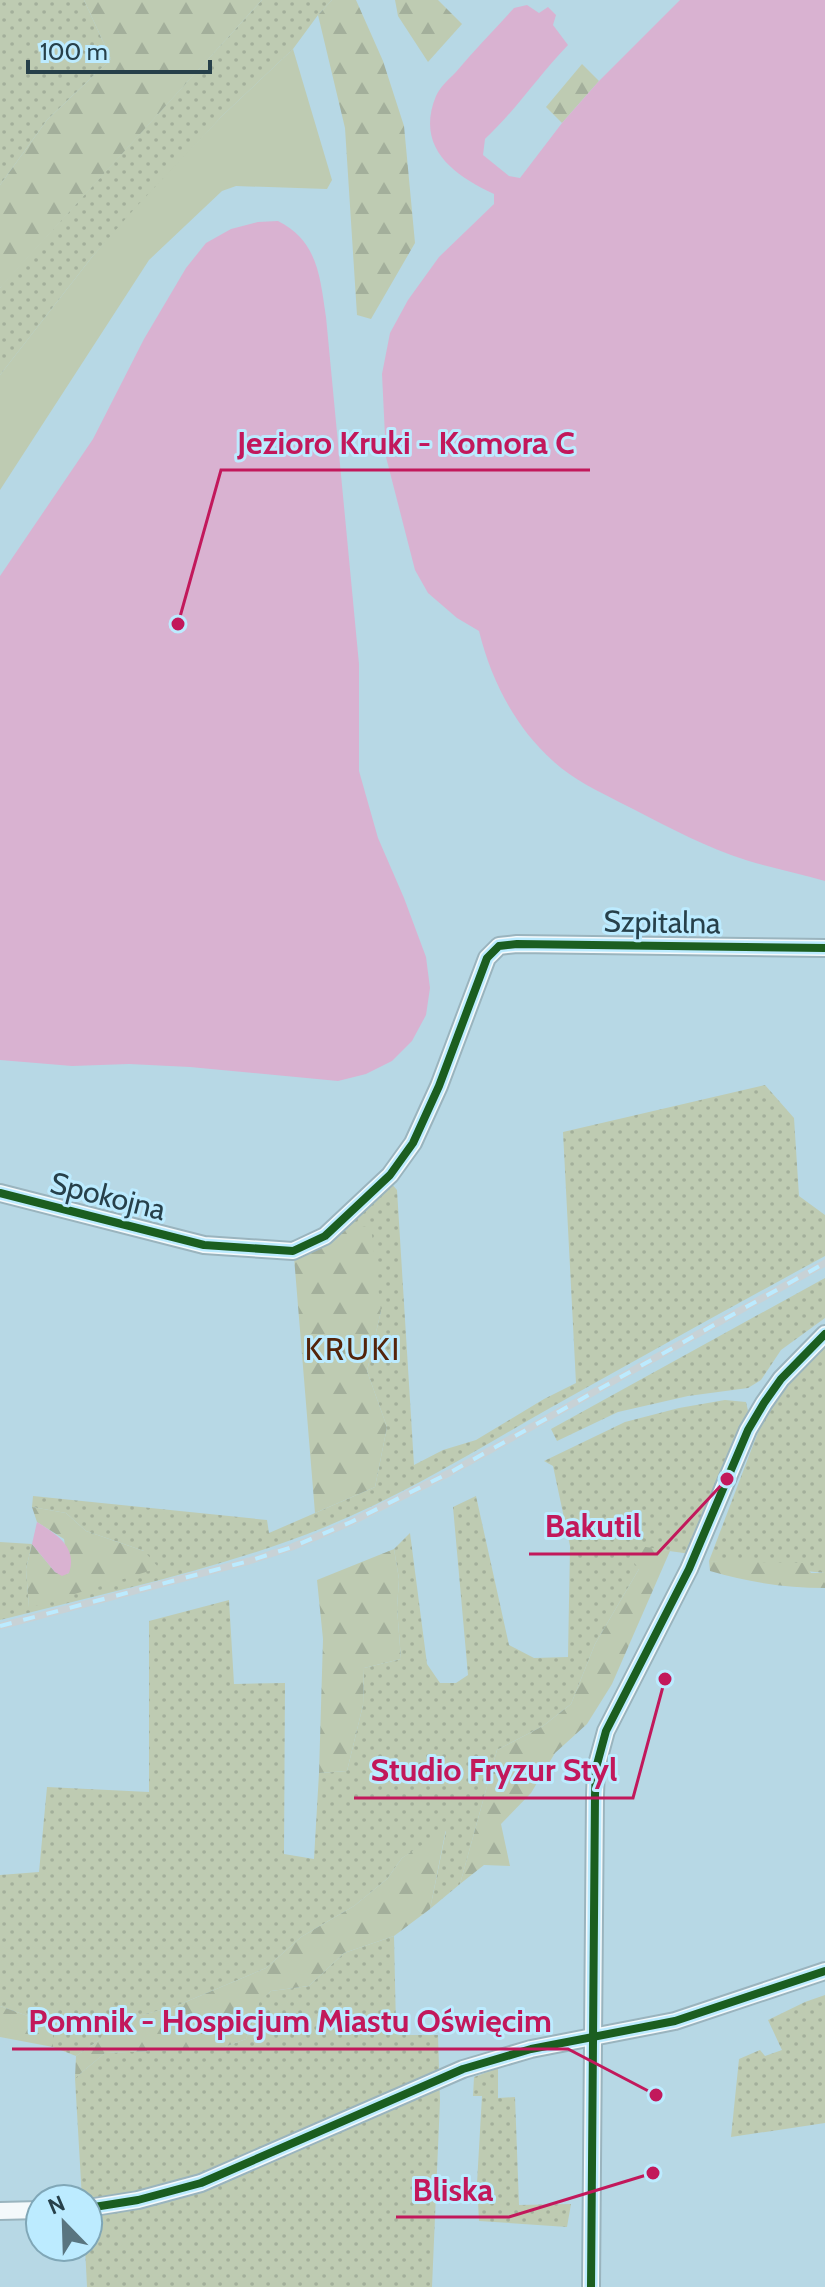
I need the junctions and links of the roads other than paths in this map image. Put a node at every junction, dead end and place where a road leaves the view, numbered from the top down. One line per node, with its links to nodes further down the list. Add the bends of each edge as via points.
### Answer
1 (499, 946): 2 (street, Szpitalna); 3 (street, Spokojna, via 487,958 413,1143 390,1175 325,1236 293,1251 204,1245)
2 (825, 948)
3 (0, 1193)
4 (825, 1334): 6 (street, via 781,1379 748,1430 689,1569 600,1748)
5 (825, 1971): 6 (street, via 694,2015)
6 (593, 2037): 7 (street, via 463,2069 201,2183); 10 (street)
7 (104, 2205)
8 (24, 2210): 9 (street)
9 (0, 2211)
10 (591, 2287)

